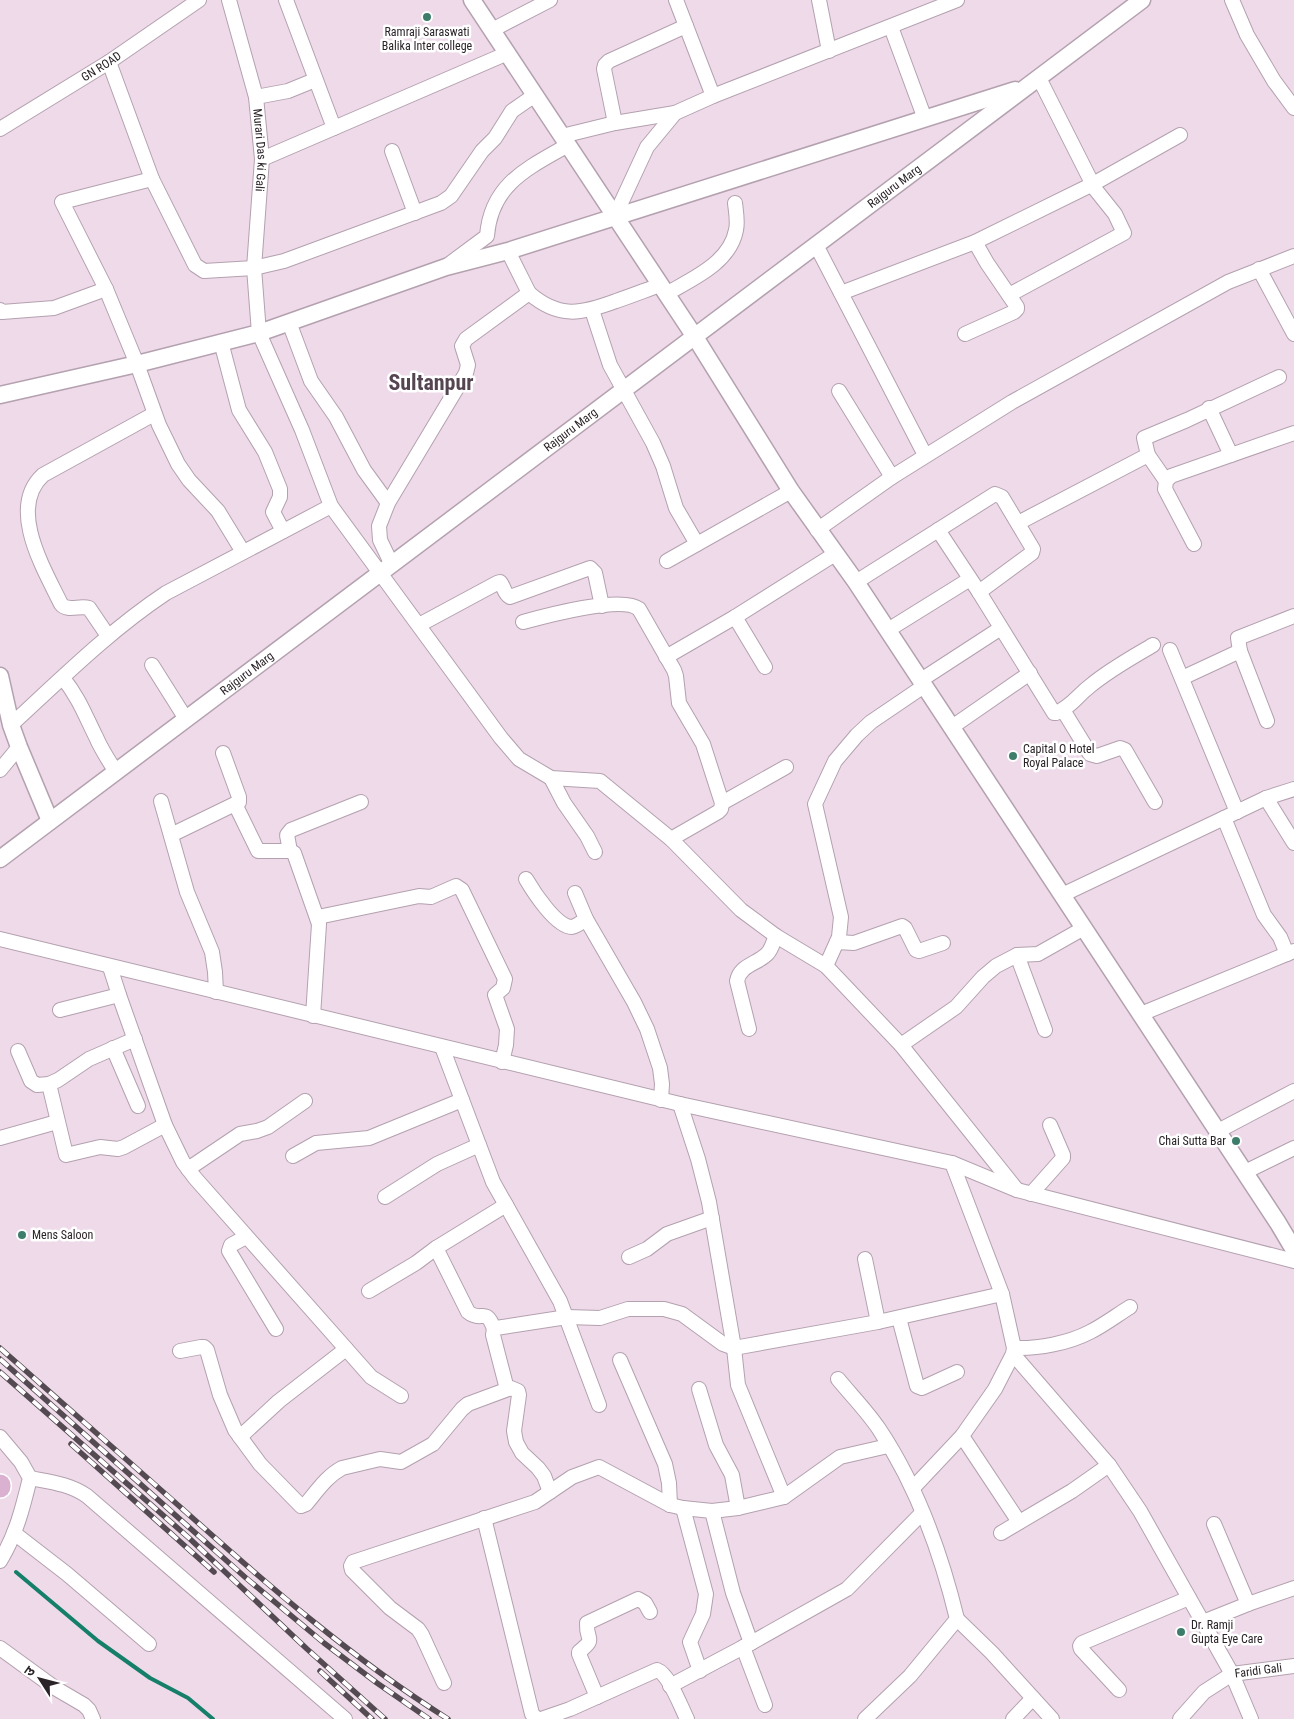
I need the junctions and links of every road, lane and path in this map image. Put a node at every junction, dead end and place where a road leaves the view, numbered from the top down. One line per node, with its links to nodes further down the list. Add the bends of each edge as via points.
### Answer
1 (199, 0): 16 (street, GN ROAD)
2 (229, 0): 21 (street, Murari Das ki Gali)
3 (286, 0): 17 (street)
4 (472, 0): 13 (street)
5 (550, 0): 13 (street)
6 (676, 0): 11 (street)
7 (819, 0): 14 (street)
8 (957, 0): 12 (street)
9 (1142, 0): 18 (street, Rajguru Marg)
10 (1232, 0): 22 (street, via 1247,36)
11 (686, 26): 20 (street); 25 (street, via 605,65)
12 (891, 26): 14 (street); 24 (street)
13 (492, 30): 15 (street)
14 (828, 51): 20 (street)
15 (508, 53): 19 (street); 26 (street)
16 (109, 62): 27 (street, GN ROAD); 32 (street)
17 (315, 80): 21 (street, via 288,91); 26 (street)
18 (1033, 82): 24 (street); 33 (street); 38 (street, Rajguru Marg)
19 (535, 95): 29 (street); 35 (street, via 512,111 451,196)
20 (713, 96): 23 (street)
21 (256, 97): 31 (street, Murari Das ki Gali)
22 (1294, 108)
23 (675, 113): 25 (street); 36 (street, via 647,147)
24 (925, 119): 36 (street)
25 (614, 124): 29 (street)
26 (334, 128): 31 (street)
27 (0, 129)
28 (1180, 134): 33 (street)
29 (565, 140): 36 (street); 41 (street, via 509,184 500,195 486,236)
30 (392, 151): 35 (street)
31 (262, 159): 42 (street, Murari Das ki Gali)
32 (152, 179): 42 (street, via 199,269); 44 (street, via 62,202)
33 (1093, 184): 37 (street); 48 (street, via 1121,224 1122,235)
34 (735, 203): 45 (street, via 737,228 724,253 705,272)
35 (415, 213): 42 (street, via 284,261)
36 (615, 216): 39 (street); 45 (street)
37 (975, 242): 47 (street); 48 (street)
38 (816, 245): 47 (street); 55 (street, Rajguru Marg)
39 (508, 251): 41 (street); 46 (street)
40 (1294, 256): 43 (street)
41 (446, 267): 51 (street)
42 (254, 268): 52 (street, Murari Das ki Gali)
43 (1260, 270): 54 (street); 65 (street, via 1219,286 1012,402)
44 (106, 289): 49 (street, via 54,308); 57 (street)
45 (663, 289): 50 (street); 55 (street)
46 (529, 293): 50 (street, via 539,302 562,311); 71 (street, via 466,339 462,346 468,365 466,373)
47 (841, 293): 65 (street)
48 (1009, 296): 53 (street, via 1017,307 1014,312)
49 (0, 310)
50 (592, 310): 59 (street, via 608,360)
51 (289, 322): 52 (street); 71 (street, via 311,381 336,417 364,470)
52 (258, 333): 56 (street); 72 (street, via 302,430)
53 (965, 334)
54 (1294, 334)
55 (695, 337): 59 (street, Rajguru Marg); 70 (street)
56 (221, 342): 57 (street); 76 (street, via 239,410 265,452 280,489 273,512)
57 (137, 364): 61 (street); 63 (street)
58 (1279, 377): 62 (street)
59 (624, 390): 77 (street, via 654,443 676,508); 82 (street, Rajguru Marg)
60 (839, 391): 68 (street)
61 (0, 396)
62 (1209, 408): 66 (street, via 1144,438); 67 (street)
63 (154, 414): 79 (street, via 183,472 218,511); 93 (street, via 43,475 28,500 28,521 61,604 67,608 89,608)
64 (1294, 433): 67 (street)
65 (925, 455): 68 (street)
66 (1148, 455): 69 (street); 73 (street)
67 (1231, 455): 69 (street, via 1171,476)
68 (892, 477): 74 (street)
69 (1166, 481): 78 (street, via 1165,489)
70 (790, 491): 74 (street); 77 (street)
71 (388, 503): 82 (street, via 379,526)
72 (331, 506): 76 (street); 82 (street)
73 (1018, 523): 75 (street, via 1002,497 995,494); 85 (street, via 1033,551)
74 (817, 530): 80 (street)
75 (938, 530): 83 (street); 84 (street)
76 (283, 531): 79 (street)
77 (697, 544): 81 (street)
78 (1194, 544)
79 (243, 552): 93 (street, via 166,593)
80 (836, 554): 84 (street); 88 (street)
81 (667, 561)
82 (386, 570): 90 (street); 106 (street, Rajguru Marg)
83 (970, 579): 85 (street); 92 (street)
84 (856, 582): 92 (street)
85 (979, 592): 91 (street)
86 (602, 606): 89 (street, via 567,610); 90 (street, via 595,573 590,568 510,597 502,584 497,583); 97 (street, via 635,606)
87 (1294, 616): 96 (street, via 1240,636)
88 (735, 617): 97 (street); 99 (street)
89 (522, 622)
90 (419, 626): 115 (street, via 519,760)
91 (1001, 628): 100 (street); 104 (street)
92 (888, 630): 104 (street)
93 (108, 636): 102 (street)
94 (1153, 645): 105 (street, via 1102,676)
95 (1170, 650): 103 (street)
96 (1240, 651): 103 (street); 107 (street)
97 (666, 657): 121 (street, via 676,676 679,703 703,744)
98 (152, 666): 106 (street)
99 (765, 667)
100 (1030, 673): 105 (street, via 1051,710 1056,713); 109 (street)
101 (0, 676): 108 (street)
102 (63, 678): 108 (street); 114 (street, via 83,707)
103 (1182, 678): 123 (street)
104 (923, 683): 109 (street); 140 (street, via 857,735 835,761 815,804 841,917)
105 (1063, 710): 120 (street, via 1090,754 1096,756 1120,748 1126,750)
106 (186, 719): 114 (street, Rajguru Marg)
107 (1267, 721)
108 (11, 725): 110 (street)
109 (952, 727): 134 (street)
110 (19, 747): 113 (street); 125 (street)
111 (223, 753): 122 (street, via 239,798)
112 (786, 767): 121 (street)
113 (0, 770)
114 (116, 772): 125 (street, Rajguru Marg)
115 (551, 778): 127 (street, via 600,781); 130 (street)
116 (1294, 789): 117 (street)
117 (1266, 798): 123 (street); 128 (street)
118 (161, 801): 126 (street)
119 (361, 802): 129 (street, via 291,830 287,835)
120 (1154, 802)
121 (722, 803): 127 (street, via 721,810)
122 (235, 804): 126 (street); 129 (street, via 258,851)
123 (1237, 812): 124 (street)
124 (1224, 818): 134 (street); 142 (street, via 1264,915)
125 (50, 821): 131 (street, Rajguru Marg)
126 (171, 835): 146 (street, via 187,892 212,952)
127 (671, 839): 138 (street, via 740,910)
128 (1294, 843)
129 (290, 851): 135 (street, via 295,856)
130 (595, 852)
131 (0, 859)
132 (526, 878): 136 (street, via 540,902 566,925 575,926)
133 (575, 893): 136 (street)
134 (1062, 895): 137 (street)
135 (318, 918): 150 (street); 158 (street, via 419,896 431,897 459,887 505,979 504,988 495,995 507,1029)
136 (586, 920): 162 (street, via 647,1029 662,1076)
137 (1084, 928): 143 (street, via 1038,954); 149 (street)
138 (776, 936): 144 (street); 151 (street, via 767,954 744,968 738,976)
139 (0, 940): 145 (street)
140 (837, 942): 141 (street, via 854,943 902,926 918,951); 144 (street)
141 (944, 943)
142 (1290, 953): 149 (street)
143 (1017, 956): 152 (street); 154 (street, via 990,971 956,1007)
144 (826, 966): 154 (street)
145 (110, 967): 146 (street); 147 (street)
146 (216, 992): 150 (street)
147 (119, 995): 148 (street); 153 (street)
148 (60, 1010)
149 (1141, 1014): 169 (street)
150 (313, 1016): 155 (street)
151 (749, 1030)
152 (1045, 1030)
153 (135, 1039): 156 (street); 167 (street)
154 (901, 1045): 177 (street)
155 (442, 1047): 158 (street); 161 (street)
156 (114, 1048): 159 (street); 165 (street)
157 (18, 1051): 159 (street, via 31,1081 37,1085)
158 (502, 1062): 162 (street)
159 (48, 1084): 166 (street)
160 (1294, 1091): 169 (street)
161 (462, 1100): 171 (street); 173 (street, via 369,1138 316,1144)
162 (661, 1100): 164 (street)
163 (305, 1101): 175 (street, via 268,1127 240,1134)
164 (680, 1104): 174 (street); 181 (street)
165 (138, 1106)
166 (57, 1122): 167 (street, via 64,1153 68,1156 100,1147 124,1148); 170 (street)
167 (166, 1125): 175 (street)
168 (1050, 1125): 178 (street, via 1063,1158)
169 (1218, 1131): 176 (street)
170 (0, 1138)
171 (479, 1145): 179 (street, via 437,1164); 180 (street)
172 (1294, 1148): 176 (street)
173 (293, 1156)
174 (952, 1163): 177 (street); 189 (street)
175 (188, 1169): 182 (street)
176 (1245, 1172): 184 (street)
177 (1017, 1190): 178 (street)
178 (1032, 1194): 187 (street)
179 (385, 1197)
180 (506, 1206): 183 (street); 191 (street)
181 (712, 1218): 185 (street, via 667,1234); 196 (street)
182 (246, 1236): 194 (street, via 231,1245 228,1251); 197 (street)
183 (436, 1248): 188 (street, via 416,1264); 195 (street, via 468,1312 488,1317)
184 (1294, 1250)
185 (629, 1258)
186 (865, 1259): 193 (street)
187 (1294, 1261)
188 (369, 1290)
189 (1002, 1294): 192 (street); 199 (street)
190 (1130, 1307): 199 (street, via 1081,1336 1045,1347)
191 (567, 1317): 195 (street); 196 (street, via 600,1318 628,1309 664,1309 687,1317 723,1344); 206 (street)
192 (899, 1318): 193 (street); 201 (street, via 917,1386 922,1388)
193 (878, 1322): 196 (street)
194 (276, 1329)
195 (494, 1330): 203 (street, via 492,1335)
196 (734, 1348): 215 (street, via 738,1385)
197 (346, 1349): 205 (street, via 371,1377); 208 (street)
198 (180, 1351): 208 (street, via 201,1346 207,1350 220,1395)
199 (1014, 1351): 207 (street, via 995,1389); 211 (street)
200 (620, 1360): 216 (street, via 665,1464)
201 (957, 1372)
202 (838, 1379): 210 (street)
203 (506, 1389): 208 (street, via 468,1404 433,1444 401,1462 380,1459 336,1471 303,1506 298,1505 266,1471); 214 (street, via 515,1389 519,1395 514,1431 518,1448 541,1472)
204 (699, 1389): 217 (street, via 716,1445 732,1475)
205 (401, 1396)
206 (599, 1405)
207 (962, 1436): 213 (street); 221 (street)
208 (240, 1437)
209 (0, 1438): 212 (street)
210 (888, 1446): 213 (street); 215 (street, via 840,1457)
211 (1109, 1464): 221 (street, via 1072,1491); 227 (street, via 1140,1511)
212 (30, 1478): 223 (street); 245 (street, via 64,1484 87,1496)
213 (913, 1488): 219 (street)
214 (550, 1492): 216 (street, via 572,1477 599,1467); 220 (street, via 535,1502)
215 (784, 1497): 217 (street)
216 (676, 1506): 218 (street); 236 (street, via 706,1594 703,1614 690,1639)
217 (738, 1508): 218 (street)
218 (712, 1511): 233 (street)
219 (922, 1513): 230 (street, via 946,1576); 233 (street, via 847,1589)
220 (484, 1518): 238 (street, via 357,1560 351,1566 390,1608 418,1629); 246 (street, via 532,1714)
221 (1019, 1522): 224 (street)
222 (1214, 1524): 228 (street)
223 (14, 1533): 225 (street); 232 (street)
224 (1002, 1533)
225 (0, 1561)
226 (1294, 1588): 228 (street)
227 (1189, 1598): 231 (street); 240 (street, via 1082,1643 1081,1649)
228 (1248, 1604): 231 (street)
229 (650, 1612): 241 (street, via 638,1599 587,1623 590,1640 579,1654)
230 (957, 1619): 242 (street); 248 (street, via 910,1676)
231 (1203, 1622): 237 (street)
232 (149, 1644)
233 (747, 1645): 236 (street); 243 (street)
234 (0, 1648): 244 (street, via 84,1705)
235 (1294, 1666): 237 (street, Faridi Gali)
236 (700, 1671): 239 (street)
237 (1232, 1674): 251 (street, Faridi Gali, via 1204,1692); 252 (street)
238 (444, 1683)
239 (670, 1686): 241 (street, via 663,1673 657,1670); 247 (street)
240 (1119, 1690)
241 (597, 1697): 246 (street)
242 (1033, 1698): 249 (street); 250 (street)
243 (765, 1705)
244 (93, 1719)
245 (344, 1719)
246 (539, 1719)
247 (687, 1719)
248 (865, 1719)
249 (1013, 1719)
250 (1052, 1719)
251 (1180, 1719)
252 (1251, 1719)

